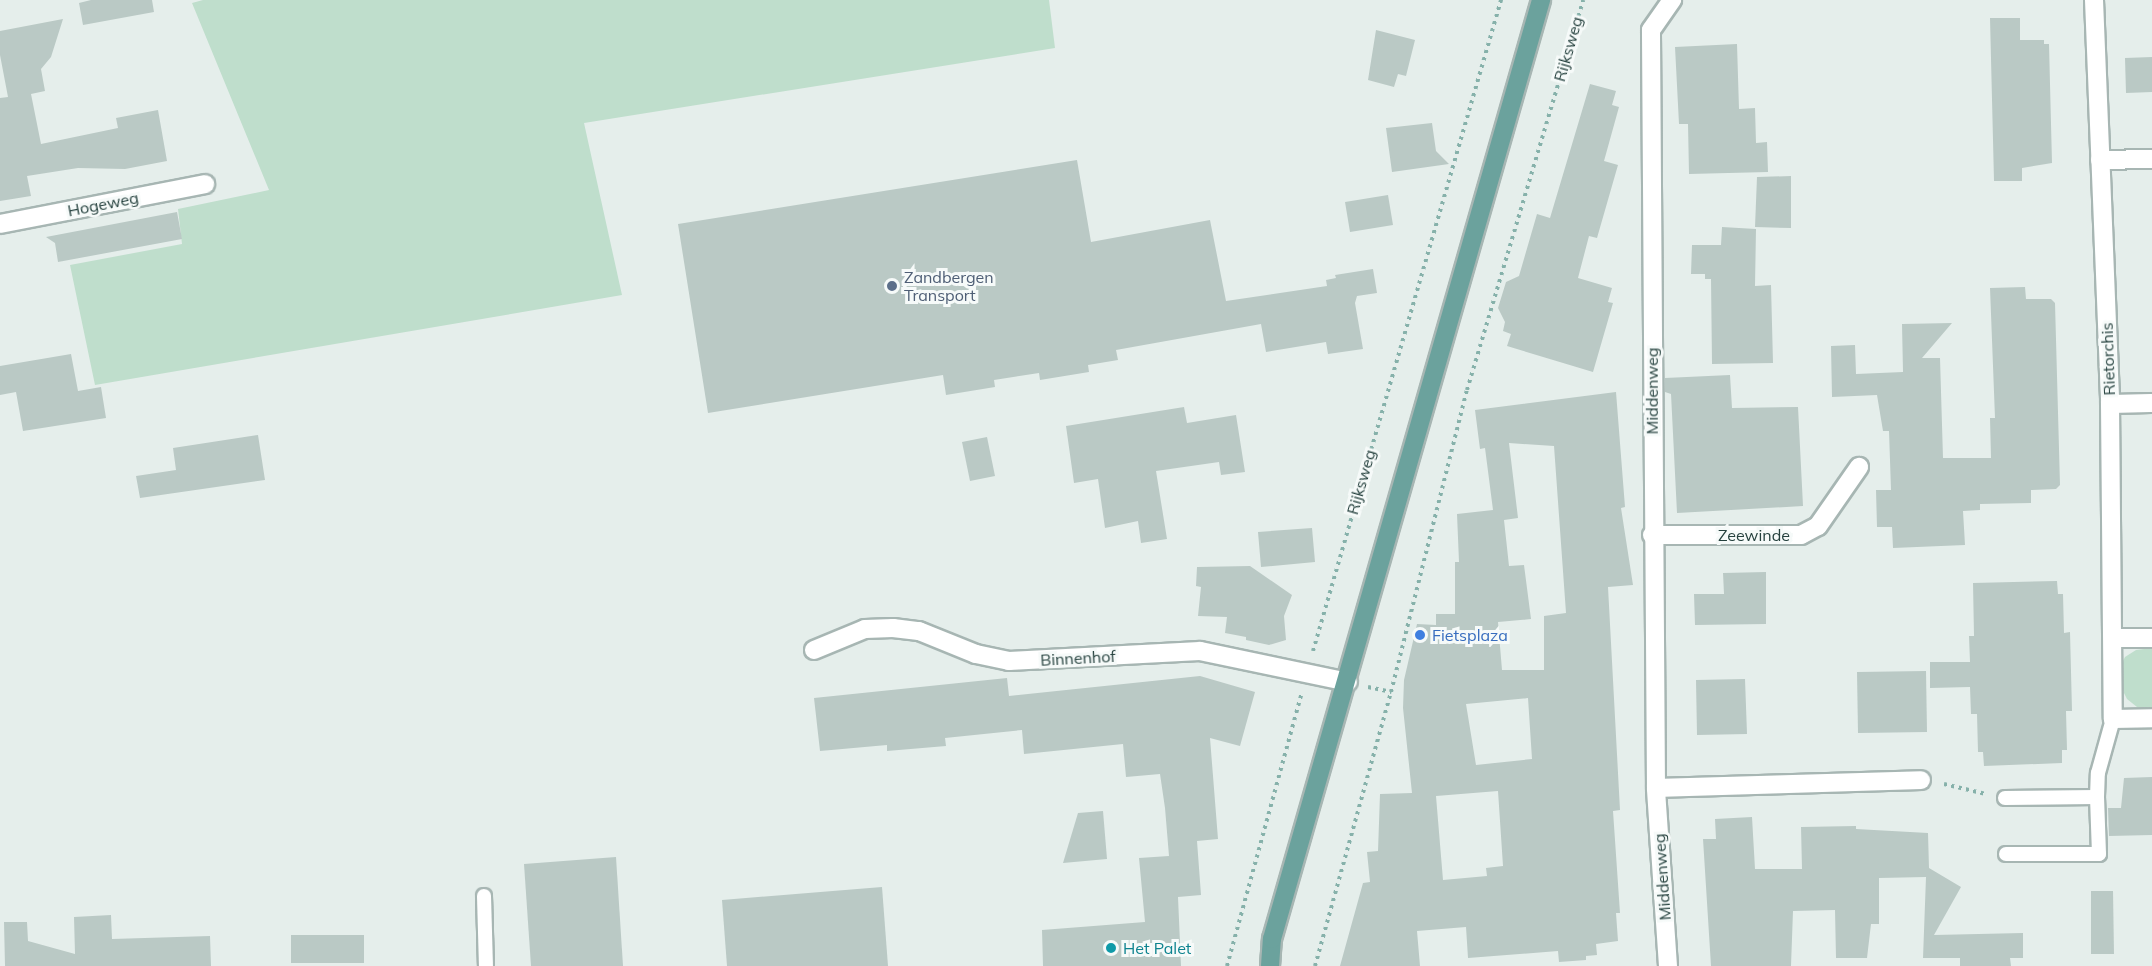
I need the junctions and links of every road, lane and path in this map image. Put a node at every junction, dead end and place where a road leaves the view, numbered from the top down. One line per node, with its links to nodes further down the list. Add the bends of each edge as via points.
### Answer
1 (1501, 0): 17 (path, Rijksweg)
2 (1540, 0): 18 (main road)
3 (1583, 0): 32 (path, Rijksweg, via 1467,390 1391,692)
4 (1671, 0): 13 (street, Middenweg, via 1651,30)
5 (2094, 0): 7 (street, Rietorchis)
6 (2152, 159): 7 (street)
7 (2100, 160): 11 (street, Rietorchis)
8 (206, 184): 9 (street, Hogeweg)
9 (0, 224)
10 (2152, 403): 11 (street)
11 (2110, 404): 14 (street, Rietorchis)
12 (1859, 467): 13 (street, Zeewinde, via 1818,526 1801,535)
13 (1652, 535): 22 (street, Middenweg)
14 (2113, 638): 15 (street); 20 (street, Rietorchis)
15 (2152, 638)
16 (814, 650): 17 (street, Binnenhof, via 865,629 893,628 919,631 976,654 1010,661 1200,651)
17 (1307, 671): 18 (street, Binnenhof); 29 (path, Rijksweg)
18 (1348, 682): 27 (main road)
19 (2152, 718): 20 (street)
20 (2113, 719): 24 (lane, via 2098,773)
21 (1921, 780): 22 (street); 23 (path)
22 (1656, 788): 33 (street, Middenweg)
23 (2005, 798): 24 (lane)
24 (2097, 798): 25 (lane, via 2099,854)
25 (2006, 854)
26 (484, 896): 28 (lane)
27 (1272, 939): 30 (main road); 31 (main road)
28 (486, 966)
29 (1227, 966)
30 (1257, 966)
31 (1270, 966)
32 (1315, 966)
33 (1668, 966)

